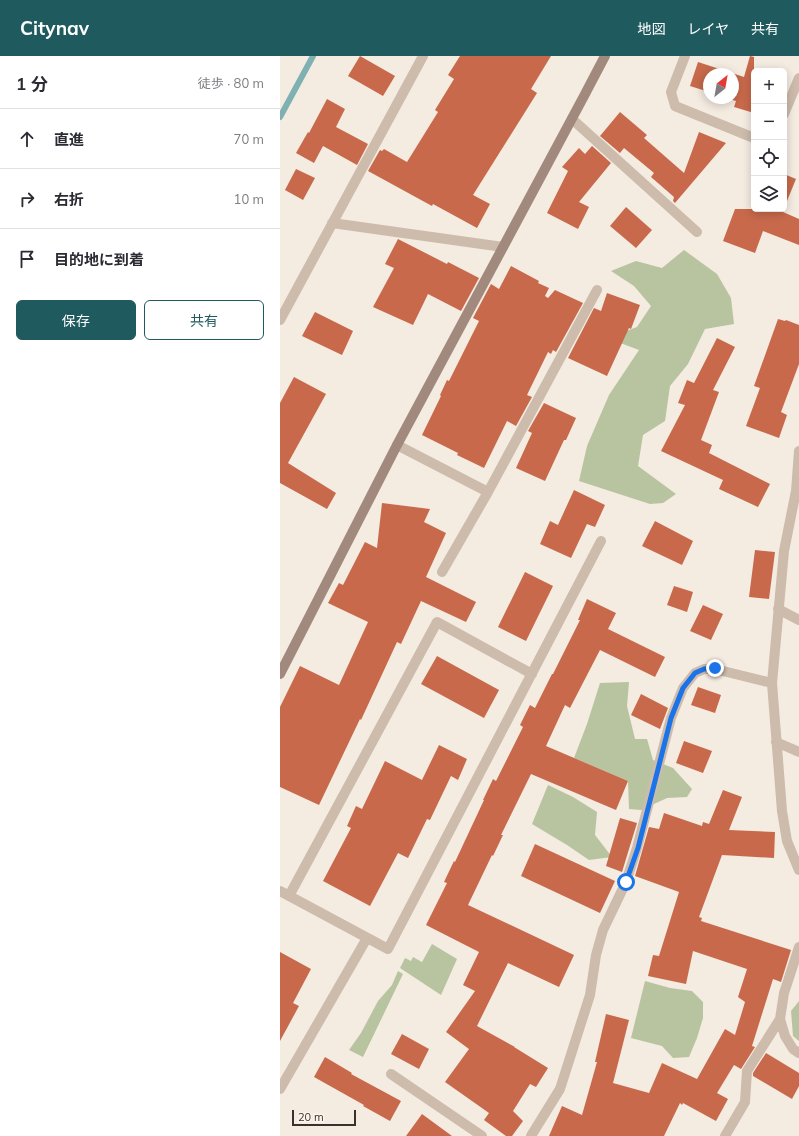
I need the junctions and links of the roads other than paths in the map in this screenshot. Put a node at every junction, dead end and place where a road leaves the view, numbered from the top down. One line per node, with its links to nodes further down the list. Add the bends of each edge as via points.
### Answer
1 (423, 56): 8 (street)
2 (605, 56): 6 (street)
3 (685, 56): 7 (street, via 671,92 675,106)
4 (799, 78): 5 (street)
5 (787, 107)
6 (572, 119): 9 (street); 10 (street)
7 (751, 137)
8 (332, 223): 10 (street); 12 (street)
9 (697, 232)
10 (503, 247): 13 (street)
11 (597, 290): 15 (street)
12 (280, 320)
13 (397, 445): 15 (street); 21 (street)
14 (799, 451): 16 (street)
15 (488, 492): 18 (street)
16 (798, 492): 19 (street, via 784,544)
17 (601, 542): 22 (street)
18 (442, 572)
19 (778, 609): 20 (street); 23 (street)
20 (799, 620)
21 (280, 674)
22 (532, 674): 27 (street, via 437,622); 28 (street, via 388,949)
23 (772, 683): 24 (street); 35 (street, via 715,668 695,673 683,688 671,718 638,848 626,882 603,930 590,995 560,1088)
24 (776, 742): 25 (street); 26 (street, via 782,811 788,841)
25 (799, 752)
26 (799, 870)
27 (284, 893): 28 (street)
28 (367, 938): 33 (street)
29 (799, 947): 30 (street, via 784,993)
30 (780, 1019): 31 (street, via 785,1036 793,1049); 36 (street, via 747,1071 745,1102)
31 (799, 1053)
32 (391, 1074): 34 (street)
33 (280, 1089)
34 (482, 1136)
35 (531, 1136)
36 (725, 1136)

